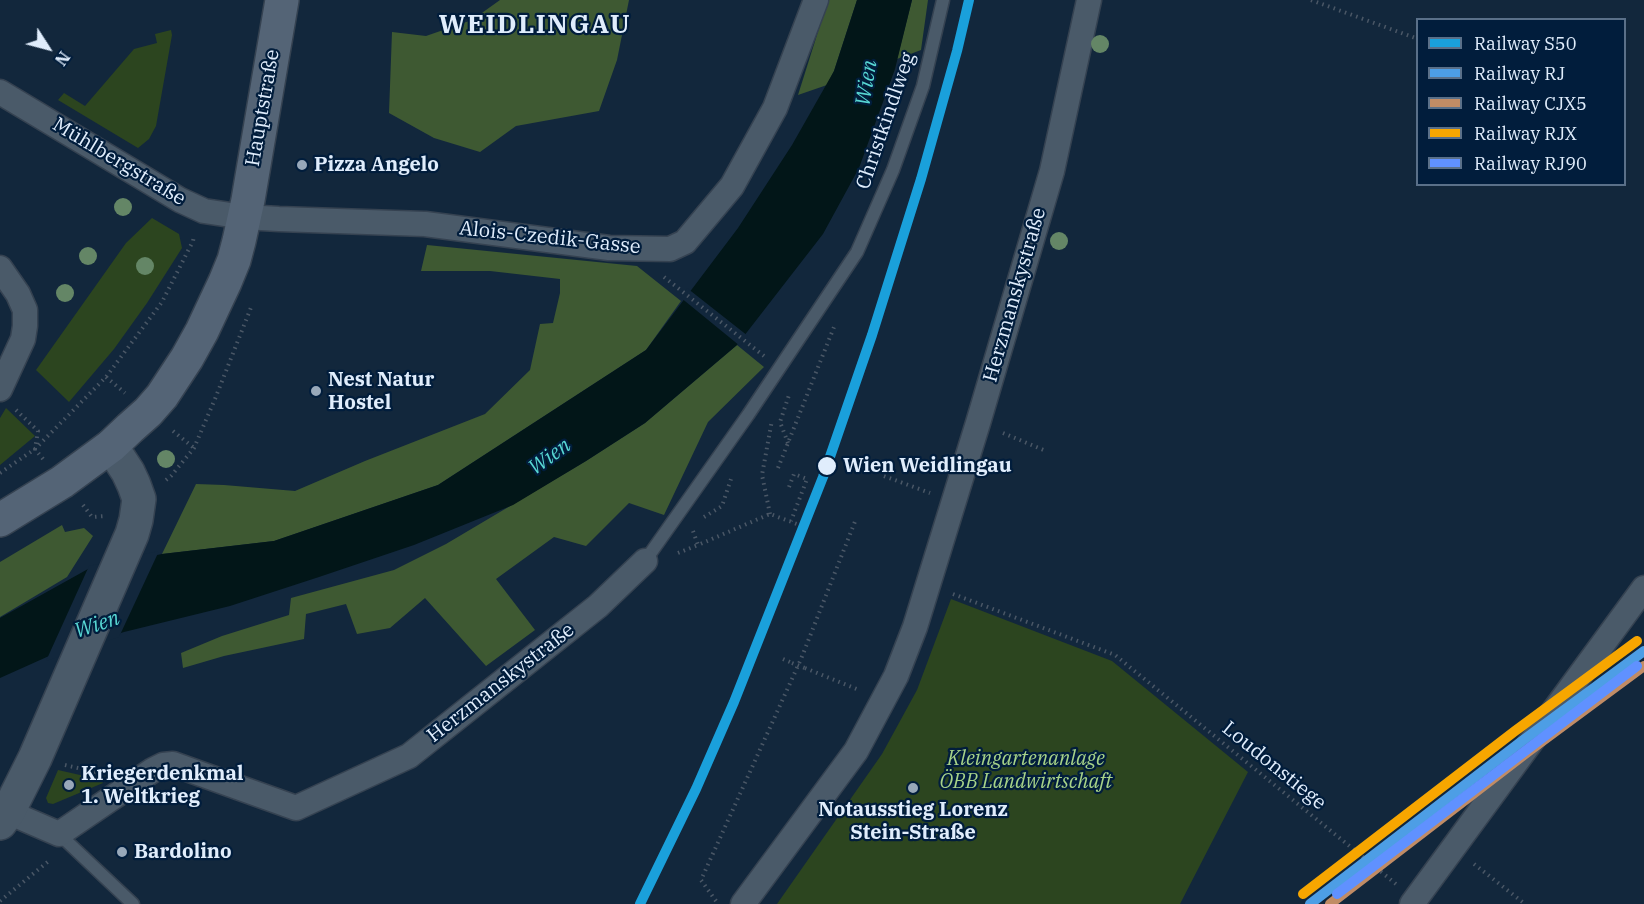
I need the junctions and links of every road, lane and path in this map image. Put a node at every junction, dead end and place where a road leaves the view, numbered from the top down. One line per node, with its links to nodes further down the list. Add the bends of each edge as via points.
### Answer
1 (282, 0): 9 (main road, Hauptstraße)
2 (816, 0): 9 (street, Alois-Czedik-Gasse, via 776,108 732,186 685,242 670,249 609,248 425,224)
3 (943, 0): 10 (lane, Christkindlweg, via 923,86 893,170)
4 (1089, 0): 41 (street, Herzmanskystraße, via 1052,171 975,434)
5 (1311, 0): 6 (path)
6 (1416, 38)
7 (0, 92): 8 (street, Mühlbergstraße)
8 (195, 207): 9 (street, Mühlbergstraße); 23 (path, via 193,241 162,302 106,377)
9 (244, 217): 22 (main road, Hauptstraße, via 234,260 213,311 187,358 148,412)
10 (857, 252): 39 (lane, Herzmanskystraße)
11 (0, 268): 16 (street, via 25,310 25,326)
12 (658, 272): 15 (path)
13 (252, 303): 29 (path, via 194,447)
14 (838, 317): 21 (path)
15 (765, 357)
16 (0, 389)
17 (15, 409): 23 (path, via 38,431)
18 (774, 412): 32 (path, via 762,475)
19 (780, 422): 21 (path)
20 (997, 430): 24 (path)
21 (788, 443): 26 (path)
22 (111, 446): 34 (main road, Hauptstraße); 44 (main road, via 139,499 132,534 35,758)
23 (35, 449): 27 (path)
24 (1046, 451)
25 (735, 466): 37 (path, via 722,507 696,521 692,532)
26 (778, 468)
27 (0, 473)
28 (884, 476): 31 (path)
29 (165, 481)
30 (789, 487): 35 (path, via 794,474 807,479)
31 (937, 495)
32 (770, 514): 35 (path); 37 (path)
33 (856, 519): 50 (path, via 801,658 701,880)
34 (0, 520)
35 (791, 521): 36 (path)
36 (797, 524)
37 (698, 545): 38 (path)
38 (676, 554)
39 (645, 561): 45 (street, Herzmanskystraße, via 598,606 409,756 296,808 173,764 163,765 134,782)
40 (1644, 588): 46 (street)
41 (937, 590): 48 (path, Loudonstiege, via 1115,655); 51 (street, Herzmanskystraße, via 915,627 896,676 856,751)
42 (783, 659): 43 (path, bridge)
43 (805, 668)
44 (4, 817): 45 (street)
45 (56, 846): 47 (path); 49 (lane)
46 (1454, 848): 48 (street); 52 (path)
47 (0, 901)
48 (1413, 902)
49 (133, 904)
50 (718, 904)
51 (743, 904)
52 (1525, 904)

